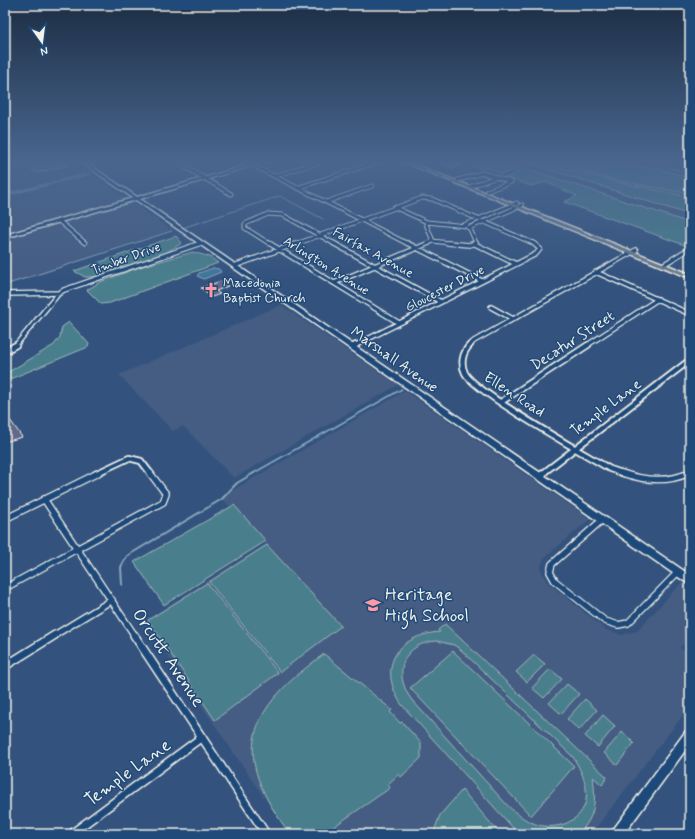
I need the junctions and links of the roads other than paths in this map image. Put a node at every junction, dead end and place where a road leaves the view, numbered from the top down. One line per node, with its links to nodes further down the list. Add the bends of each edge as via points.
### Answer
1 (126, 201): 13 (street)
2 (141, 201): 22 (street, Marshall Avenue)
3 (409, 201): 9 (street)
4 (433, 201): 12 (street)
5 (508, 201): 8 (main road)
6 (509, 201): 8 (main road)
7 (326, 202): 11 (street)
8 (517, 205): 12 (street); 14 (street); 27 (main road)
9 (394, 207): 11 (street); 15 (street)
10 (274, 213): 18 (street, Fairfax Avenue, via 283,215); 26 (street, Arlington Avenue, via 249,221 245,228)
11 (360, 219): 18 (street); 24 (street)
12 (479, 219): 14 (street); 16 (street)
13 (60, 221): 19 (street); 21 (street)
14 (484, 221): 17 (street); 29 (street, Gloucester Drive, via 537,245 540,249)
15 (427, 222): 16 (street); 20 (street)
16 (464, 225): 17 (street)
17 (469, 228): 23 (street)
18 (319, 235): 26 (street); 31 (street, Fairfax Avenue)
19 (5, 237)
20 (433, 241): 23 (street); 24 (street)
21 (85, 243)
22 (201, 243): 30 (street, Marshall Avenue); 37 (street, Timber Drive)
23 (475, 244): 29 (street)
24 (416, 248): 31 (street); 35 (street)
25 (690, 248): 28 (street)
26 (279, 249): 30 (street); 36 (street, Arlington Avenue)
27 (634, 251): 28 (main road); 32 (street, Ellen Road)
28 (664, 263): 33 (main road); 34 (main road)
29 (516, 264): 35 (street, Gloucester Drive)
30 (234, 266): 45 (street, Marshall Avenue)
31 (375, 266): 36 (street); 40 (street, Fairfax Avenue)
32 (596, 272): 39 (street); 43 (street, Ellen Road)
33 (690, 272)
34 (690, 276)
35 (482, 281): 40 (street, Gloucester Drive)
36 (334, 283): 44 (street, Arlington Avenue)
37 (59, 293): 38 (street, Timber Drive); 46 (street, via 15,346)
38 (5, 294)
39 (658, 299): 42 (street); 48 (street, Decatur Street)
40 (441, 302): 44 (street, Gloucester Drive)
41 (491, 307): 43 (street)
42 (690, 314)
43 (513, 319): 48 (street, Ellen Road, via 474,341 462,357 464,369 470,379)
44 (399, 323): 45 (street, Gloucester Drive)
45 (352, 347): 51 (street, Marshall Avenue)
46 (5, 351)
47 (690, 360): 49 (street, Temple Lane)
48 (501, 402): 49 (street, Ellen Road)
49 (575, 448): 50 (street, Ellen Road, via 610,469 640,478 665,480); 51 (street, Temple Lane)
50 (690, 474)
51 (539, 477): 54 (street, Marshall Avenue)
52 (44, 500): 53 (street); 55 (street, Orcutt Avenue); 55 (street, via 129,458 141,461 165,490 166,498 156,506)
53 (5, 519)
54 (602, 520): 56 (street, Marshall Avenue); 56 (street, via 552,564 550,572 555,581 605,621 618,625 628,623)
55 (78, 549): 58 (street); 59 (street, Orcutt Avenue)
56 (678, 572): 57 (street, Marshall Avenue)
57 (690, 580)
58 (5, 588)
59 (112, 600): 60 (street); 62 (street, Orcutt Avenue)
60 (5, 666)
61 (690, 735): 65 (street)
62 (202, 737): 63 (street, Temple Lane); 64 (street, Orcutt Avenue)
63 (71, 834)
64 (266, 834)
65 (617, 834)

